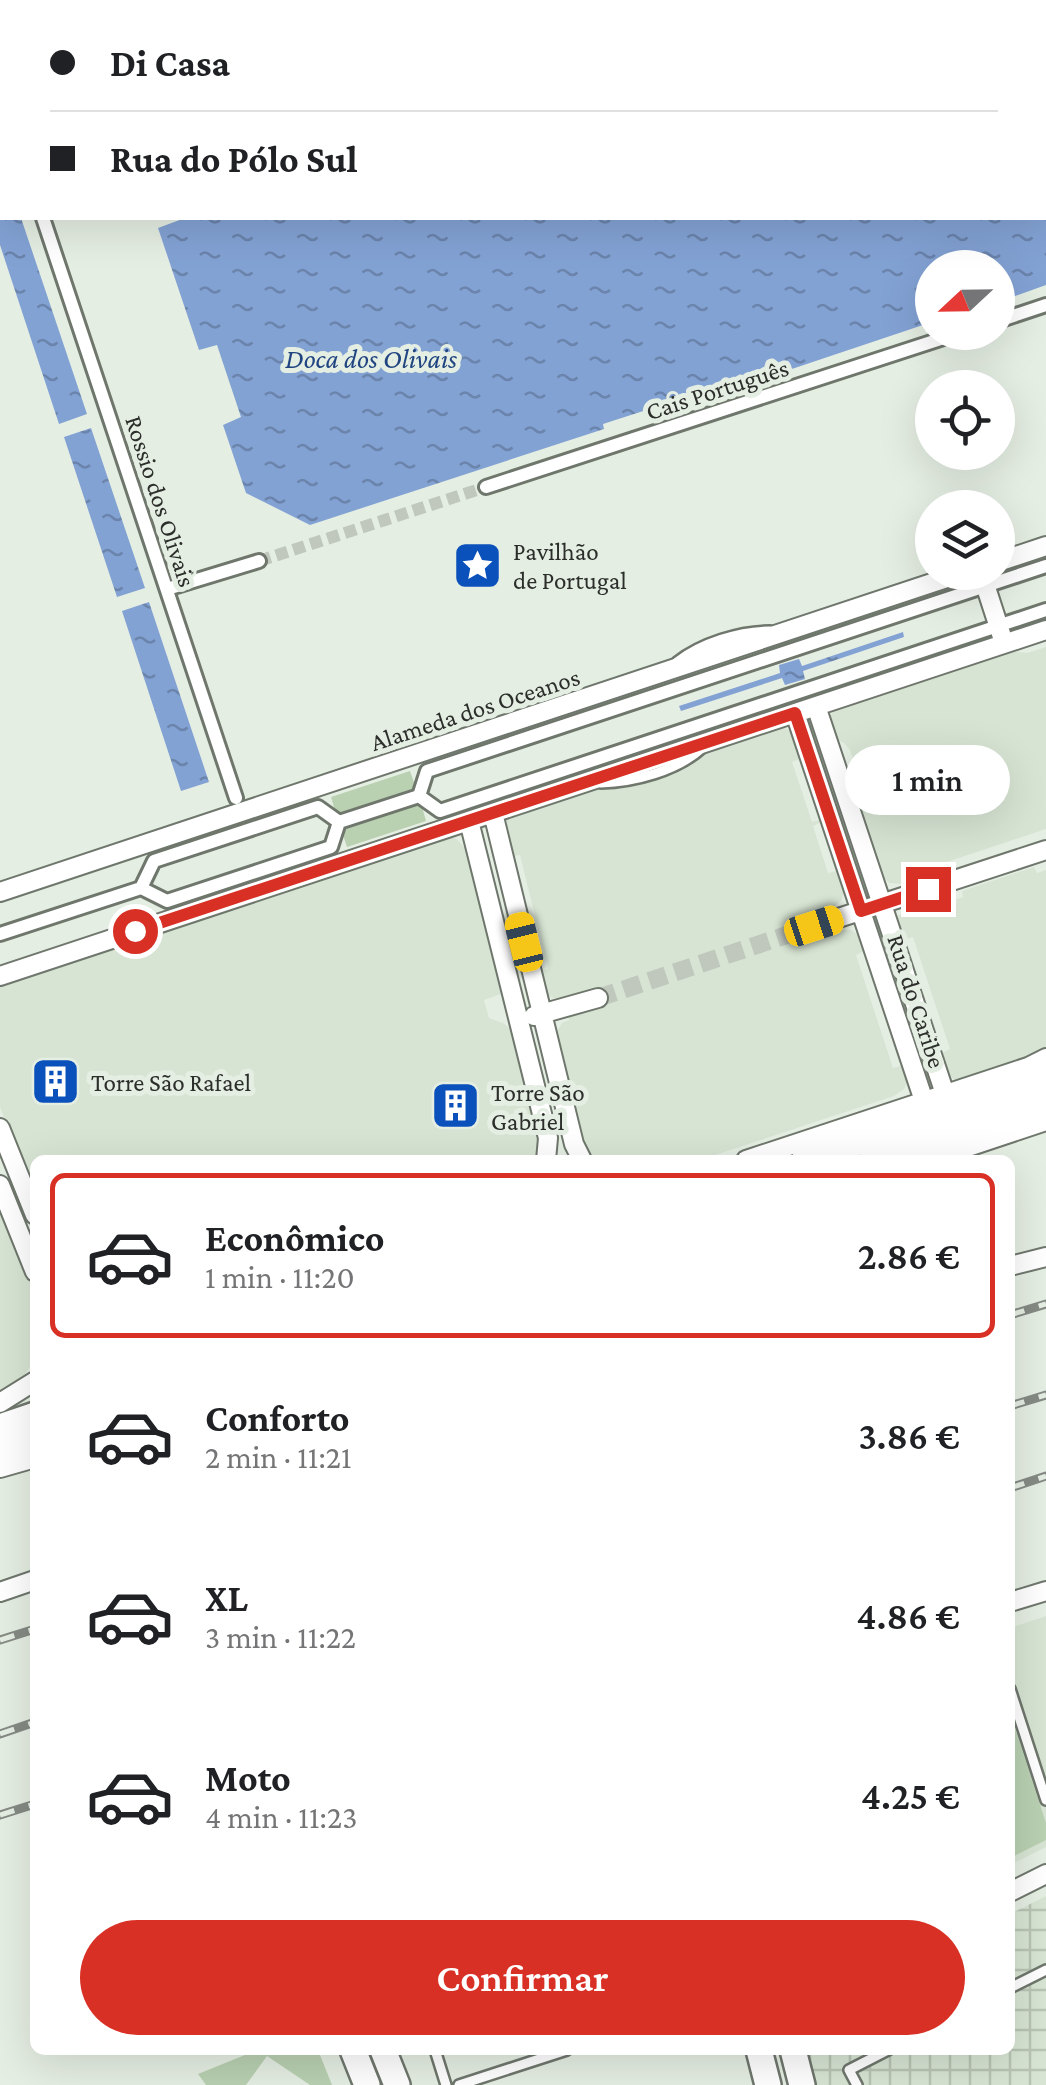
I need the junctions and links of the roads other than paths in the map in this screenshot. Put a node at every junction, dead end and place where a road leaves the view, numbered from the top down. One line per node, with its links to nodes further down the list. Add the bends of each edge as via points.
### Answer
1 (44, 220): 11 (street, Rossio dos Olivais)
2 (1046, 305): 3 (street)
3 (1015, 315)
4 (915, 347): 5 (street, Cais Português)
5 (486, 487)
6 (1046, 546): 7 (street)
7 (1015, 556)
8 (259, 561): 11 (street)
9 (1046, 566): 10 (street, Alameda dos Oceanos)
10 (1015, 572)
11 (167, 588): 23 (street, Rossio dos Olivais)
12 (915, 589): 31 (street, Alameda dos Oceanos)
13 (951, 590): 22 (street, Alameda dos Oceanos, via 427,771)
14 (987, 590): 17 (street)
15 (1046, 610): 17 (street, Alameda dos Oceanos)
16 (1046, 630): 17 (street, Alameda dos Oceanos)
17 (1002, 634): 18 (street, Alameda dos Oceanos); 22 (street, Alameda dos Oceanos, via 440,810)
18 (816, 706): 19 (street, Alameda dos Oceanos); 20 (street, Rua do Caribe)
19 (795, 713): 21 (street, Rua do Caribe); 24 (street, Alameda dos Oceanos)
20 (826, 739): 21 (street); 32 (street, Rua do Caribe)
21 (806, 746): 33 (street, Rua do Caribe)
22 (419, 796): 26 (street, Alameda dos Oceanos)
23 (236, 798)
24 (492, 813): 25 (street, Alameda dos Oceanos); 28 (street)
25 (469, 821): 29 (street); 36 (street, Alameda dos Oceanos)
26 (339, 822): 30 (street, Alameda dos Oceanos, via 331,847 167,901); 30 (street, Alameda dos Oceanos, via 318,807 286,817 154,861)
27 (1046, 850): 32 (street)
28 (507, 870): 29 (street); 38 (street)
29 (482, 876): 39 (street)
30 (140, 888): 35 (street, Alameda dos Oceanos)
31 (0, 892)
32 (882, 904): 33 (street); 43 (street, Rua do Caribe)
33 (861, 911): 34 (street); 44 (street, Rua do Caribe)
34 (814, 926)
35 (0, 934)
36 (0, 976)
37 (598, 998): 38 (street)
38 (542, 1014): 39 (street); 49 (street)
39 (519, 1020): 48 (street)
40 (1046, 1045): 42 (lane)
41 (1046, 1058): 42 (street)
42 (1040, 1072): 43 (street); 51 (main road)
43 (945, 1094): 44 (street)
44 (924, 1101): 50 (street)
45 (1046, 1102): 52 (main road)
46 (1046, 1122): 53 (street)
47 (0, 1128): 54 (street)
48 (546, 1155)
49 (580, 1155)
50 (761, 1155)
51 (817, 1155)
52 (886, 1155)
53 (955, 1155)
54 (25, 1189): 55 (street); 56 (street)
55 (2, 1194): 58 (street)
56 (30, 1202)
57 (1046, 1256): 59 (street)
58 (30, 1260)
59 (1015, 1265)
60 (30, 1384): 61 (street)
61 (0, 1403)
62 (30, 1417): 63 (main road)
63 (0, 1426)
64 (30, 1439): 65 (main road)
65 (0, 1449)
66 (30, 1459): 67 (street)
67 (0, 1468)
68 (30, 1582): 70 (street)
69 (1046, 1591): 71 (street)
70 (0, 1592)
71 (1015, 1600)
72 (1015, 1704): 73 (lane)
73 (1046, 1800)
74 (1046, 1874): 75 (street)
75 (1015, 1890)
76 (1046, 1970): 77 (lane)
77 (1015, 1986)
78 (355, 2055): 85 (main road)
79 (385, 2055): 86 (main road)
80 (437, 2055): 87 (lane)
81 (552, 2055): 88 (lane)
82 (760, 2055): 89 (main road)
83 (794, 2055): 90 (main road)
84 (878, 2055): 91 (lane, via 849,2070)
85 (366, 2085)
86 (397, 2085)
87 (446, 2085)
88 (459, 2085)
89 (768, 2085)
90 (802, 2085)
91 (857, 2085)

